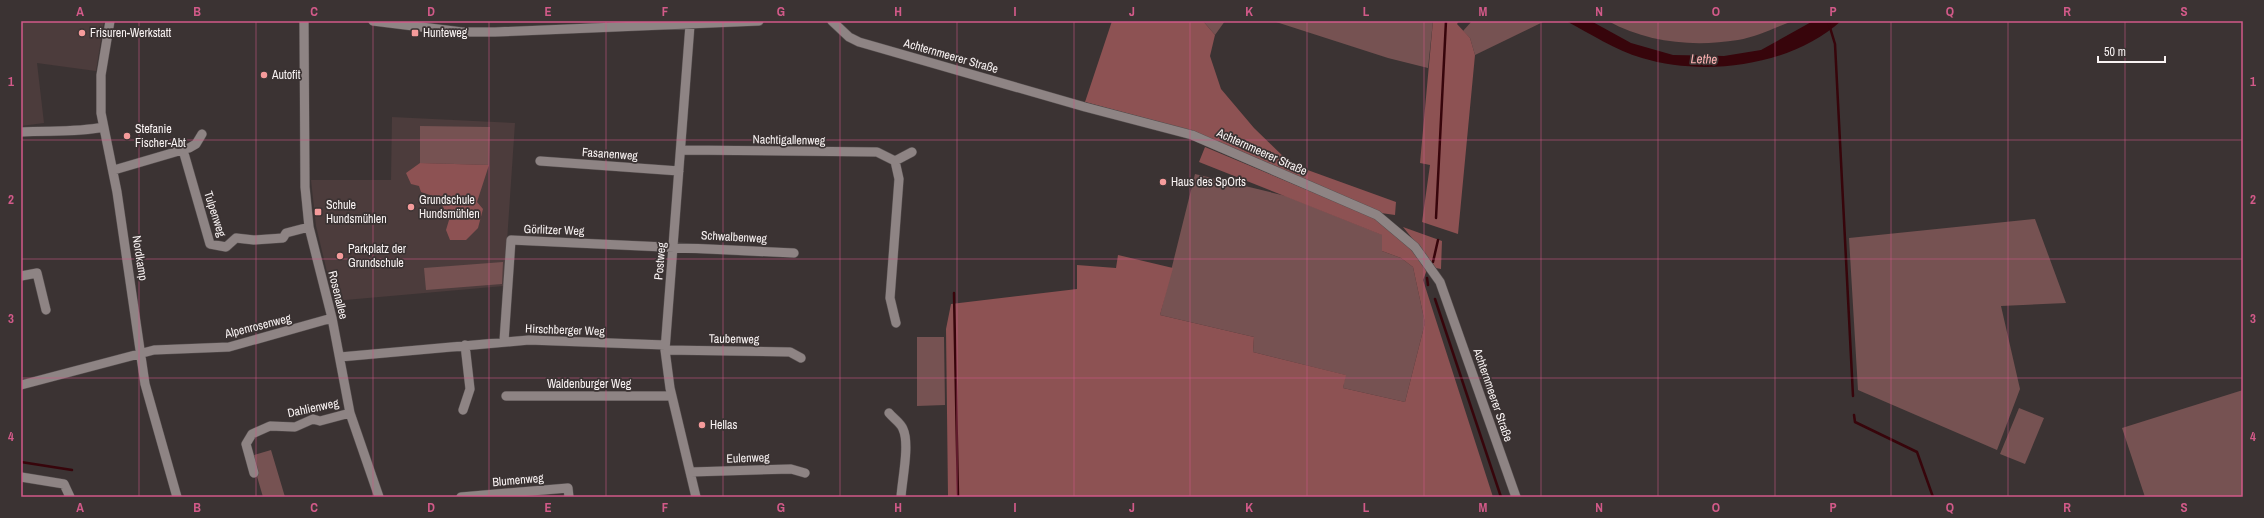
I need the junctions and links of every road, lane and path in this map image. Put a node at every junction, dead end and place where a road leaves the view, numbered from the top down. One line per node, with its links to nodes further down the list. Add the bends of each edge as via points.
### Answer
1 (110, 21): 7 (street, Nordkamp, via 101,74)
2 (304, 21): 17 (street, Rosenallee, via 305,188)
3 (373, 21): 6 (street, via 462,32)
4 (759, 21): 6 (street)
5 (832, 21): 47 (street, Achternmeerer Straße, via 849,37 859,42 1192,135 1386,221 1415,247 1440,282)
6 (690, 25): 11 (street, Postweg)
7 (103, 127): 8 (street, via 69,132); 15 (street, Nordkamp)
8 (21, 132)
9 (202, 134): 10 (street, via 196,144)
10 (183, 150): 15 (street); 17 (street, Tulpenweg, via 210,244 226,247 236,238 273,240 282,238 286,233)
11 (681, 150): 14 (street, Nachtigallenweg, via 877,152); 16 (street, Postweg)
12 (912, 152): 14 (street)
13 (540, 161): 16 (street, Fasanenweg)
14 (895, 161): 23 (street, via 899,179 890,298)
15 (114, 170): 27 (street, Nordkamp)
16 (679, 172): 18 (street, Postweg)
17 (310, 227): 22 (street, Rosenallee)
18 (673, 246): 19 (street, Schwalbenweg); 24 (street, Görlitzer Weg, via 511,240); 26 (street, Postweg)
19 (794, 253)
20 (21, 276): 21 (street, via 37,273)
21 (46, 310)
22 (332, 318): 27 (street, Alpenrosenweg, via 228,347 154,350); 28 (street, Rosenallee)
23 (896, 323)
24 (504, 341): 25 (street, Hirschberger Weg); 26 (street, Hirschberger Weg, via 529,340)
25 (465, 345): 28 (street, Hirschberger Weg); 33 (street, via 470,389)
26 (665, 348): 29 (street, Taubenweg, via 790,352); 32 (street, Postweg)
27 (141, 354): 30 (street, Alpenrosenweg); 41 (street, Nordkamp, via 145,384)
28 (340, 357): 34 (street, Rosenallee)
29 (801, 358)
30 (21, 384)
31 (506, 396): 32 (street, Waldenburger Weg)
32 (672, 396): 37 (street, Postweg)
33 (462, 410)
34 (350, 413): 36 (street, Dahlienweg, via 320,421 313,419 295,427 270,426 252,434 246,444); 42 (street, Rosenallee)
35 (888, 413): 46 (street, via 904,430 906,463)
36 (254, 472)
37 (691, 472): 38 (street, Eulenweg, via 791,469); 45 (street, Postweg)
38 (805, 473)
39 (21, 477): 40 (street, via 64,484)
40 (70, 497)
41 (177, 497)
42 (379, 497)
43 (461, 497): 44 (street, Blumenweg, via 568,488)
44 (569, 497)
45 (696, 497)
46 (901, 497)
47 (1516, 497)

